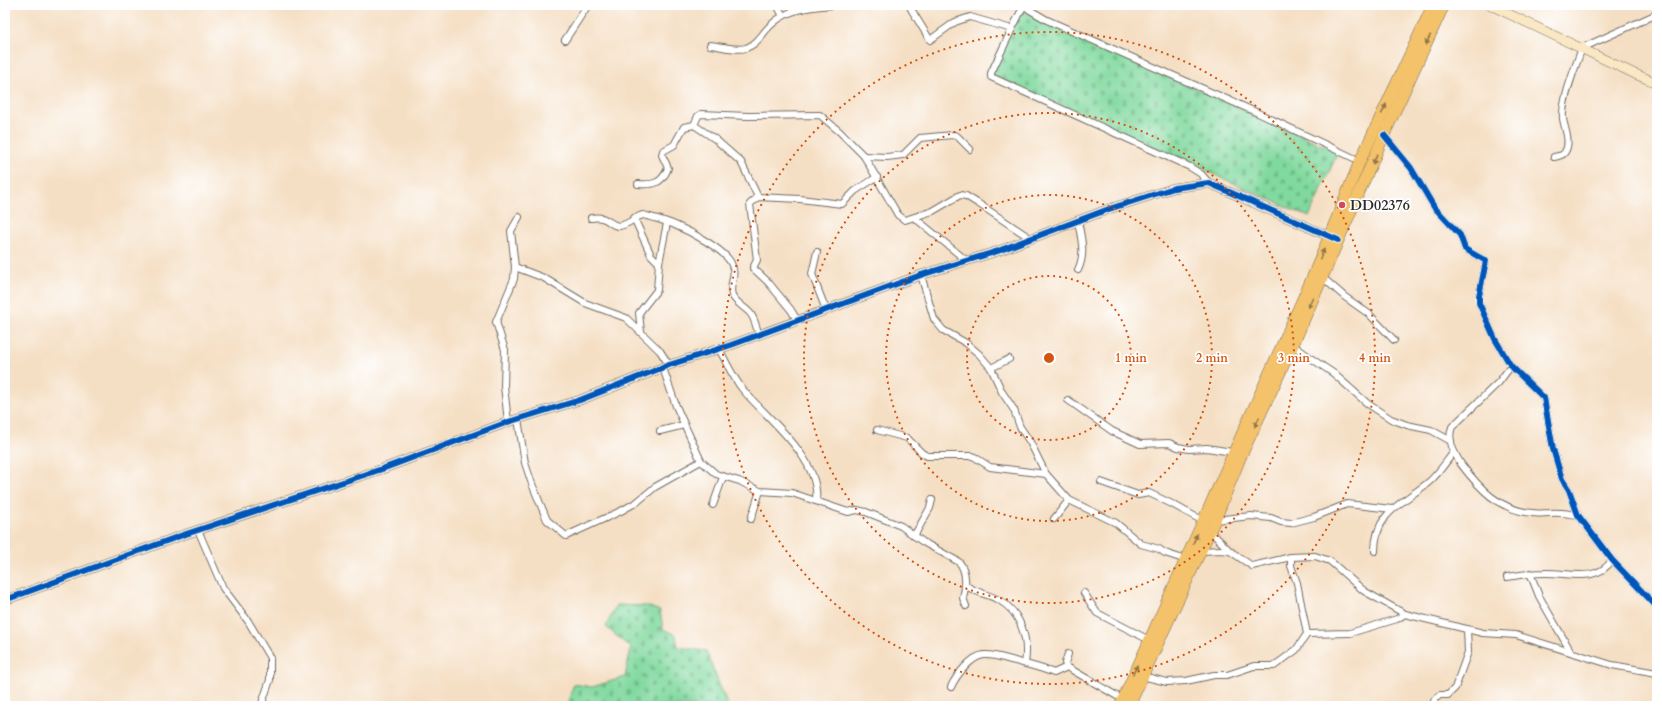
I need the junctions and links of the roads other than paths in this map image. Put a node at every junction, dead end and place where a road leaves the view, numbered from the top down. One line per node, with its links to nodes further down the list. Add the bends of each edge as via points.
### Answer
1 (777, 5): 10 (street)
2 (833, 5): 10 (street, via 804,7)
3 (915, 5): 11 (street, via 911,9 913,14 930,40 955,22 970,18)
4 (1024, 5): 11 (street); 21 (street, via 1047,20 1265,116)
5 (1444, 5): 17 (highway, one-way to 17)
6 (1490, 5): 14 (street)
7 (586, 6): 12 (street)
8 (1430, 6): 21 (highway, one-way to 8)
9 (1657, 14): 14 (street)
10 (783, 16): 13 (street, via 770,25 755,43 745,48)
11 (1012, 29): 23 (street, via 991,74 992,77 1190,167)
12 (565, 40)
13 (710, 45)
14 (1582, 48): 15 (street); 20 (street, via 1566,97 1563,120 1567,129 1565,153)
15 (1657, 83)
16 (694, 125): 19 (street, via 701,114 816,114 840,132); 24 (street, via 684,127 674,145 662,152 668,168 656,184); 25 (street, via 715,138 741,162)
17 (1384, 135): 33 (highway, one-way to 33, via 1373,164); 50 (street, via 1411,168 1434,207 1460,235 1465,248 1486,261 1479,303 1495,339)
18 (970, 149): 19 (street, via 953,135 920,138 903,155)
19 (864, 156): 22 (street)
20 (1554, 157)
21 (1360, 161): 33 (highway)
22 (877, 177): 25 (street, via 855,190 842,204); 29 (street, via 902,218)
23 (1209, 183): 30 (street, via 1174,188); 33 (street)
24 (638, 184)
25 (758, 197): 42 (street, via 750,204 757,260 753,268 768,282)
26 (519, 217): 37 (street, via 511,231)
27 (591, 218): 28 (street, via 604,218 619,226)
28 (634, 218): 31 (street, via 643,215); 36 (street, via 651,255)
29 (915, 218): 32 (street, via 956,197 966,196); 35 (street)
30 (1078, 221): 32 (street); 38 (street, via 1083,254)
31 (667, 223): 36 (street); 44 (street, via 697,236 730,261 735,274 731,293 735,300 751,313)
32 (1030, 238): 35 (street)
33 (1334, 238): 40 (highway); 59 (highway, one-way to 33)
34 (817, 252): 41 (street, via 812,274)
35 (967, 261): 39 (street)
36 (659, 263): 43 (street, via 657,290 639,313)
37 (515, 266): 43 (street, via 544,278 585,303 626,318); 54 (street, via 512,287 496,322 505,350 504,386)
38 (1078, 270)
39 (921, 275): 41 (street); 51 (street, via 934,319 943,330 979,354)
40 (1322, 278): 45 (street, via 1369,314); 46 (highway, one-way to 46)
41 (826, 310): 42 (street)
42 (797, 320): 44 (street)
43 (642, 332): 49 (street, via 660,351)
44 (759, 335): 47 (street)
45 (1394, 340)
46 (1293, 345): 58 (street, via 1333,372 1385,416 1407,425 1431,430); 74 (highway, one-way to 74, via 1241,456)
47 (719, 349): 49 (street); 68 (street, via 744,391 787,436 804,459 816,485)
48 (1009, 358): 51 (street)
49 (666, 366): 53 (street, via 580,400); 55 (street)
50 (1511, 366): 58 (street, via 1499,382 1452,427); 71 (street, via 1544,398 1553,449 1562,479)
51 (991, 368): 62 (street)
52 (1068, 400): 59 (street, via 1112,431 1140,444 1169,443 1189,449 1207,448)
53 (518, 419): 54 (street); 61 (street, via 525,463 532,484 547,520 566,536 621,511 637,502 655,486)
54 (508, 422): 76 (street)
55 (684, 425): 57 (street); 61 (street)
56 (877, 430): 62 (street, via 907,438 927,456 973,456 990,467)
57 (660, 431)
58 (1451, 441): 60 (street)
59 (1232, 452): 75 (highway)
60 (1454, 452): 70 (street, via 1429,482); 71 (street, via 1480,488 1509,509)
61 (700, 461): 63 (street)
62 (1046, 474): 67 (street)
63 (723, 477): 65 (street); 69 (street)
64 (1101, 482): 75 (street, via 1138,495 1149,493)
65 (760, 491): 68 (street, via 792,493); 73 (street)
66 (932, 500): 78 (street)
67 (1069, 500): 72 (street); 83 (street, via 1116,523 1141,544)
68 (816, 501): 78 (street, via 848,512 866,512 901,526)
69 (713, 505)
70 (1392, 509): 74 (street, via 1347,504 1291,523 1251,516); 81 (street, via 1379,527)
71 (1578, 515): 84 (street)
72 (1054, 519)
73 (751, 520)
74 (1215, 520): 77 (highway)
75 (1203, 521): 83 (highway, one-way to 75)
76 (198, 530): 89 (street); 104 (street, via 222,588 248,621 270,658 270,680)
77 (1210, 531): 79 (highway); 80 (street)
78 (914, 536): 87 (street, via 959,562 963,567)
79 (1201, 551): 80 (street); 101 (highway)
80 (1230, 551): 82 (street, via 1252,566)
81 (1375, 551)
82 (1291, 557): 92 (street, via 1308,555 1330,561 1364,591); 94 (street)
83 (1186, 560): 95 (highway)
84 (1612, 560): 85 (street, via 1604,570 1574,576 1546,572); 91 (street)
85 (1530, 573): 86 (street); 96 (street)
86 (1507, 577)
87 (965, 585): 90 (street, via 963,598); 98 (street, via 972,591 1000,600 1008,607 1023,628 1027,650)
88 (1084, 593): 95 (street, via 1097,613)
89 (5, 600)
90 (966, 606)
91 (1657, 607)
92 (1405, 614): 93 (street); 94 (street, via 1397,620 1350,633)
93 (1467, 629): 96 (street, via 1483,633 1516,635); 105 (street, via 1468,652 1455,688 1448,695 1440,695 1434,699)
94 (1307, 634): 101 (street, via 1296,650 1274,666 1254,666 1227,675 1186,681 1167,682)
95 (1149, 640): 103 (highway, one-way to 95)
96 (1571, 652): 100 (street)
97 (1068, 654): 99 (street, via 1065,663)
98 (1025, 663): 99 (street, via 1054,673); 102 (street, via 1002,657 981,656 967,666)
99 (1067, 667): 103 (street)
100 (1657, 673)
101 (1142, 676): 103 (highway)
102 (951, 687)
103 (1126, 704)
104 (261, 706)
105 (1432, 706)

